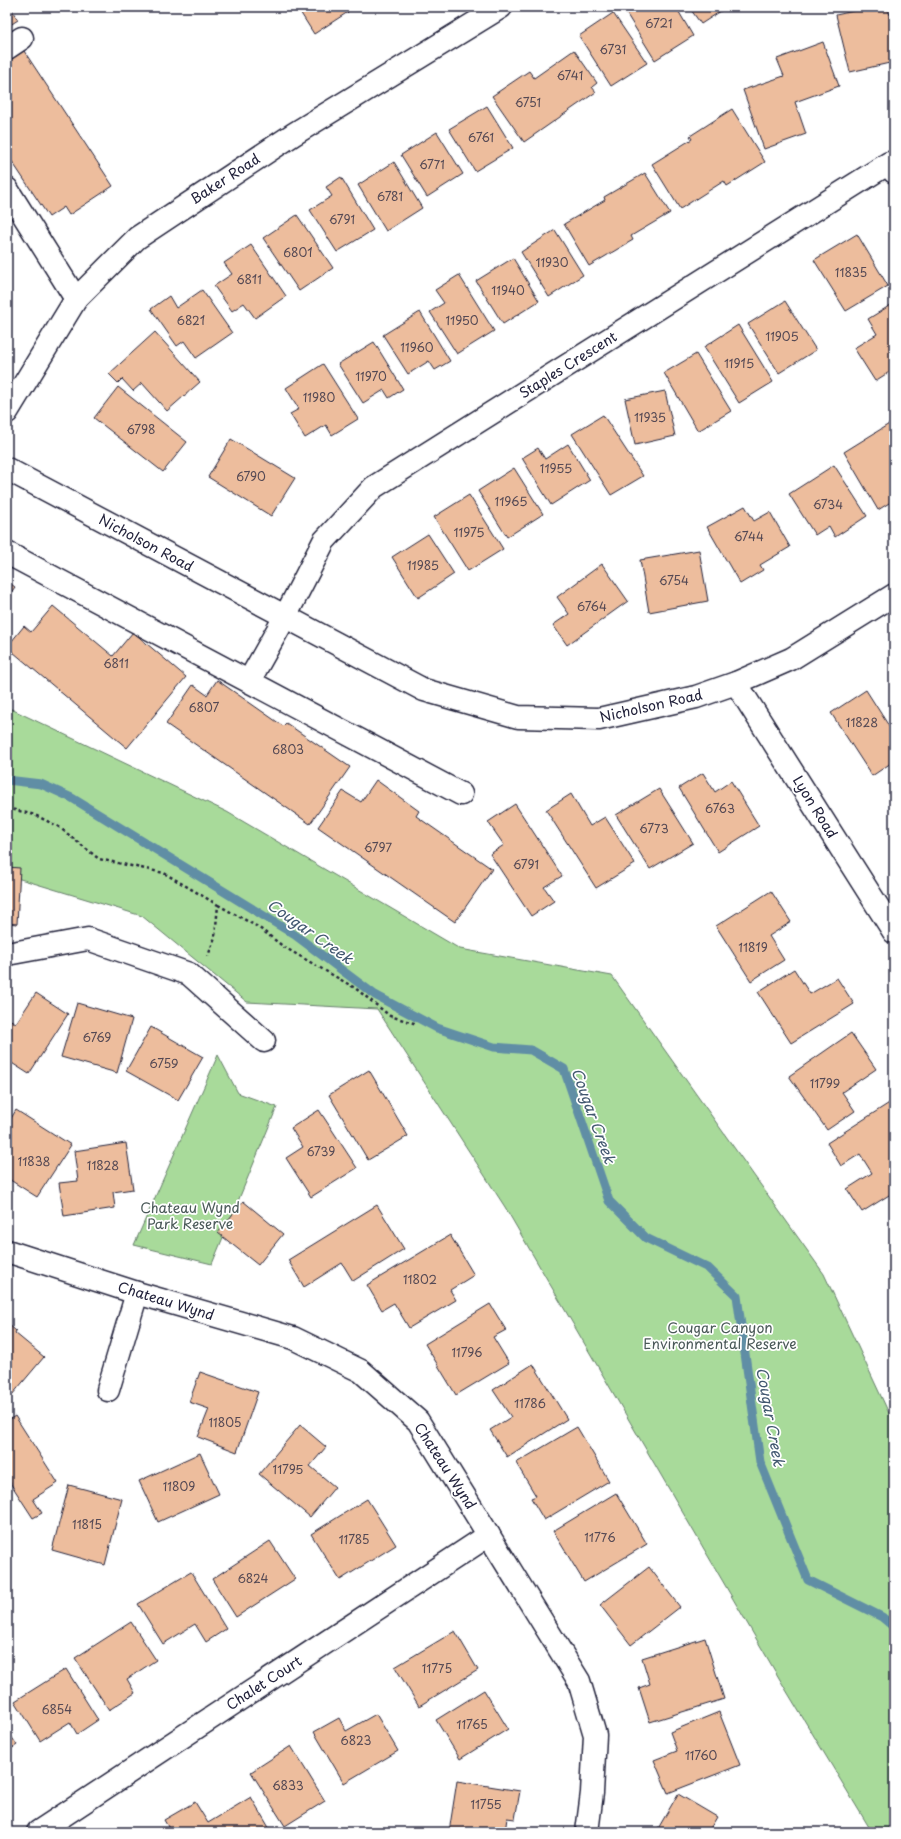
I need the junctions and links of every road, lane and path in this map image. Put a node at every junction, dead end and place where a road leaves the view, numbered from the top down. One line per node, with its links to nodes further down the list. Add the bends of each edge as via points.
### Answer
1 (501, 7): 4 (street, Baker Road, via 294,134 136,238)
2 (894, 172): 9 (street, Staples Crescent, via 889,163 374,487 324,541)
3 (7, 189): 4 (street)
4 (76, 299): 5 (street, Baker Road)
5 (7, 412)
6 (7, 469): 9 (street, Nicholson Road)
7 (7, 553): 10 (street)
8 (894, 596): 11 (street, Nicholson Road, via 791,659)
9 (286, 617): 10 (street); 11 (street, Nicholson Road, via 424,690 518,717 599,719 696,697)
10 (249, 681): 12 (street)
11 (736, 683): 15 (street, Lyon Road)
12 (461, 794)
13 (7, 808): 14 (path, via 35,815 59,827 100,859 164,873)
14 (218, 905): 17 (path, via 215,937); 18 (path, via 355,988 390,1016)
15 (894, 932)
16 (7, 954): 17 (street, via 88,939 189,974)
17 (199, 983): 19 (street)
18 (417, 1024)
19 (264, 1041)
20 (7, 1251): 21 (street, Chateau Wynd)
21 (137, 1293): 22 (street); 23 (street, Chateau Wynd, via 293,1338 361,1372 418,1421)
22 (108, 1390)
23 (489, 1535): 24 (street, Chalet Court); 25 (street, Chateau Wynd, via 579,1681 595,1735)
24 (38, 1832)
25 (587, 1832)

